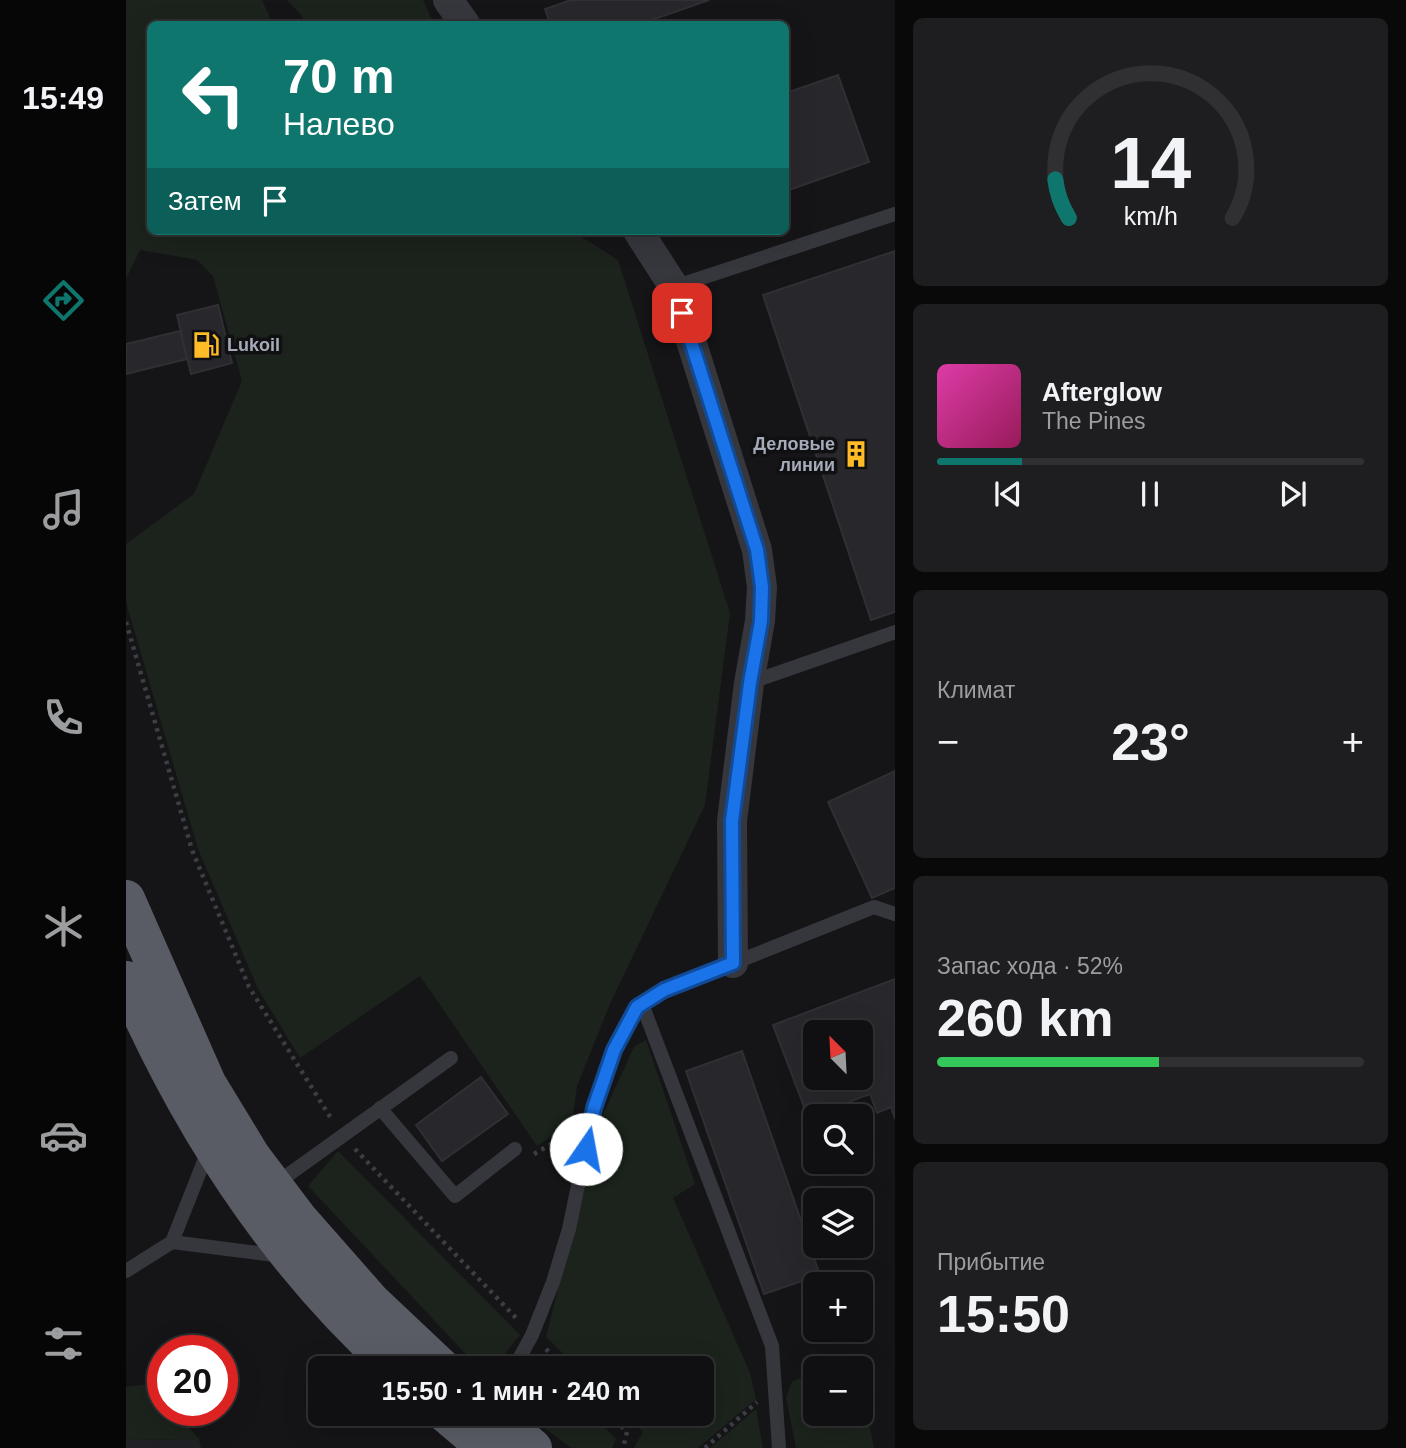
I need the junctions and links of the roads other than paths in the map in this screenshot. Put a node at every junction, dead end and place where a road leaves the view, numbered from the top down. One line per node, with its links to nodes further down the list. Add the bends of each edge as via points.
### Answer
1 (448, 0): 2 (street)
2 (464, 21)
3 (895, 214): 5 (lane)
4 (641, 235): 5 (street)
5 (674, 287): 7 (street, via 757,550 761,621)
6 (895, 632): 7 (lane)
7 (750, 683): 10 (street, via 732,821)
8 (126, 899): 17 (highway, via 207,1083)
9 (895, 914): 10 (lane, via 873,907)
10 (733, 963): 12 (lane, via 664,990)
11 (126, 981): 15 (highway)
12 (642, 1004): 23 (lane, via 614,1050 553,1282); 28 (lane, via 772,1346)
13 (451, 1058): 14 (lane)
14 (380, 1108): 16 (lane, via 455,1196); 17 (lane)
15 (210, 1146): 18 (lane); 19 (highway)
16 (514, 1149)
17 (273, 1186): 22 (highway, via 371,1301)
18 (172, 1242): 19 (lane); 20 (lane)
19 (291, 1257): 21 (highway)
20 (126, 1271)
21 (383, 1356)
22 (429, 1356)
23 (521, 1356)
24 (460, 1426): 26 (highway)
25 (507, 1426): 27 (highway)
26 (486, 1448)
27 (533, 1448)
28 (779, 1448)

